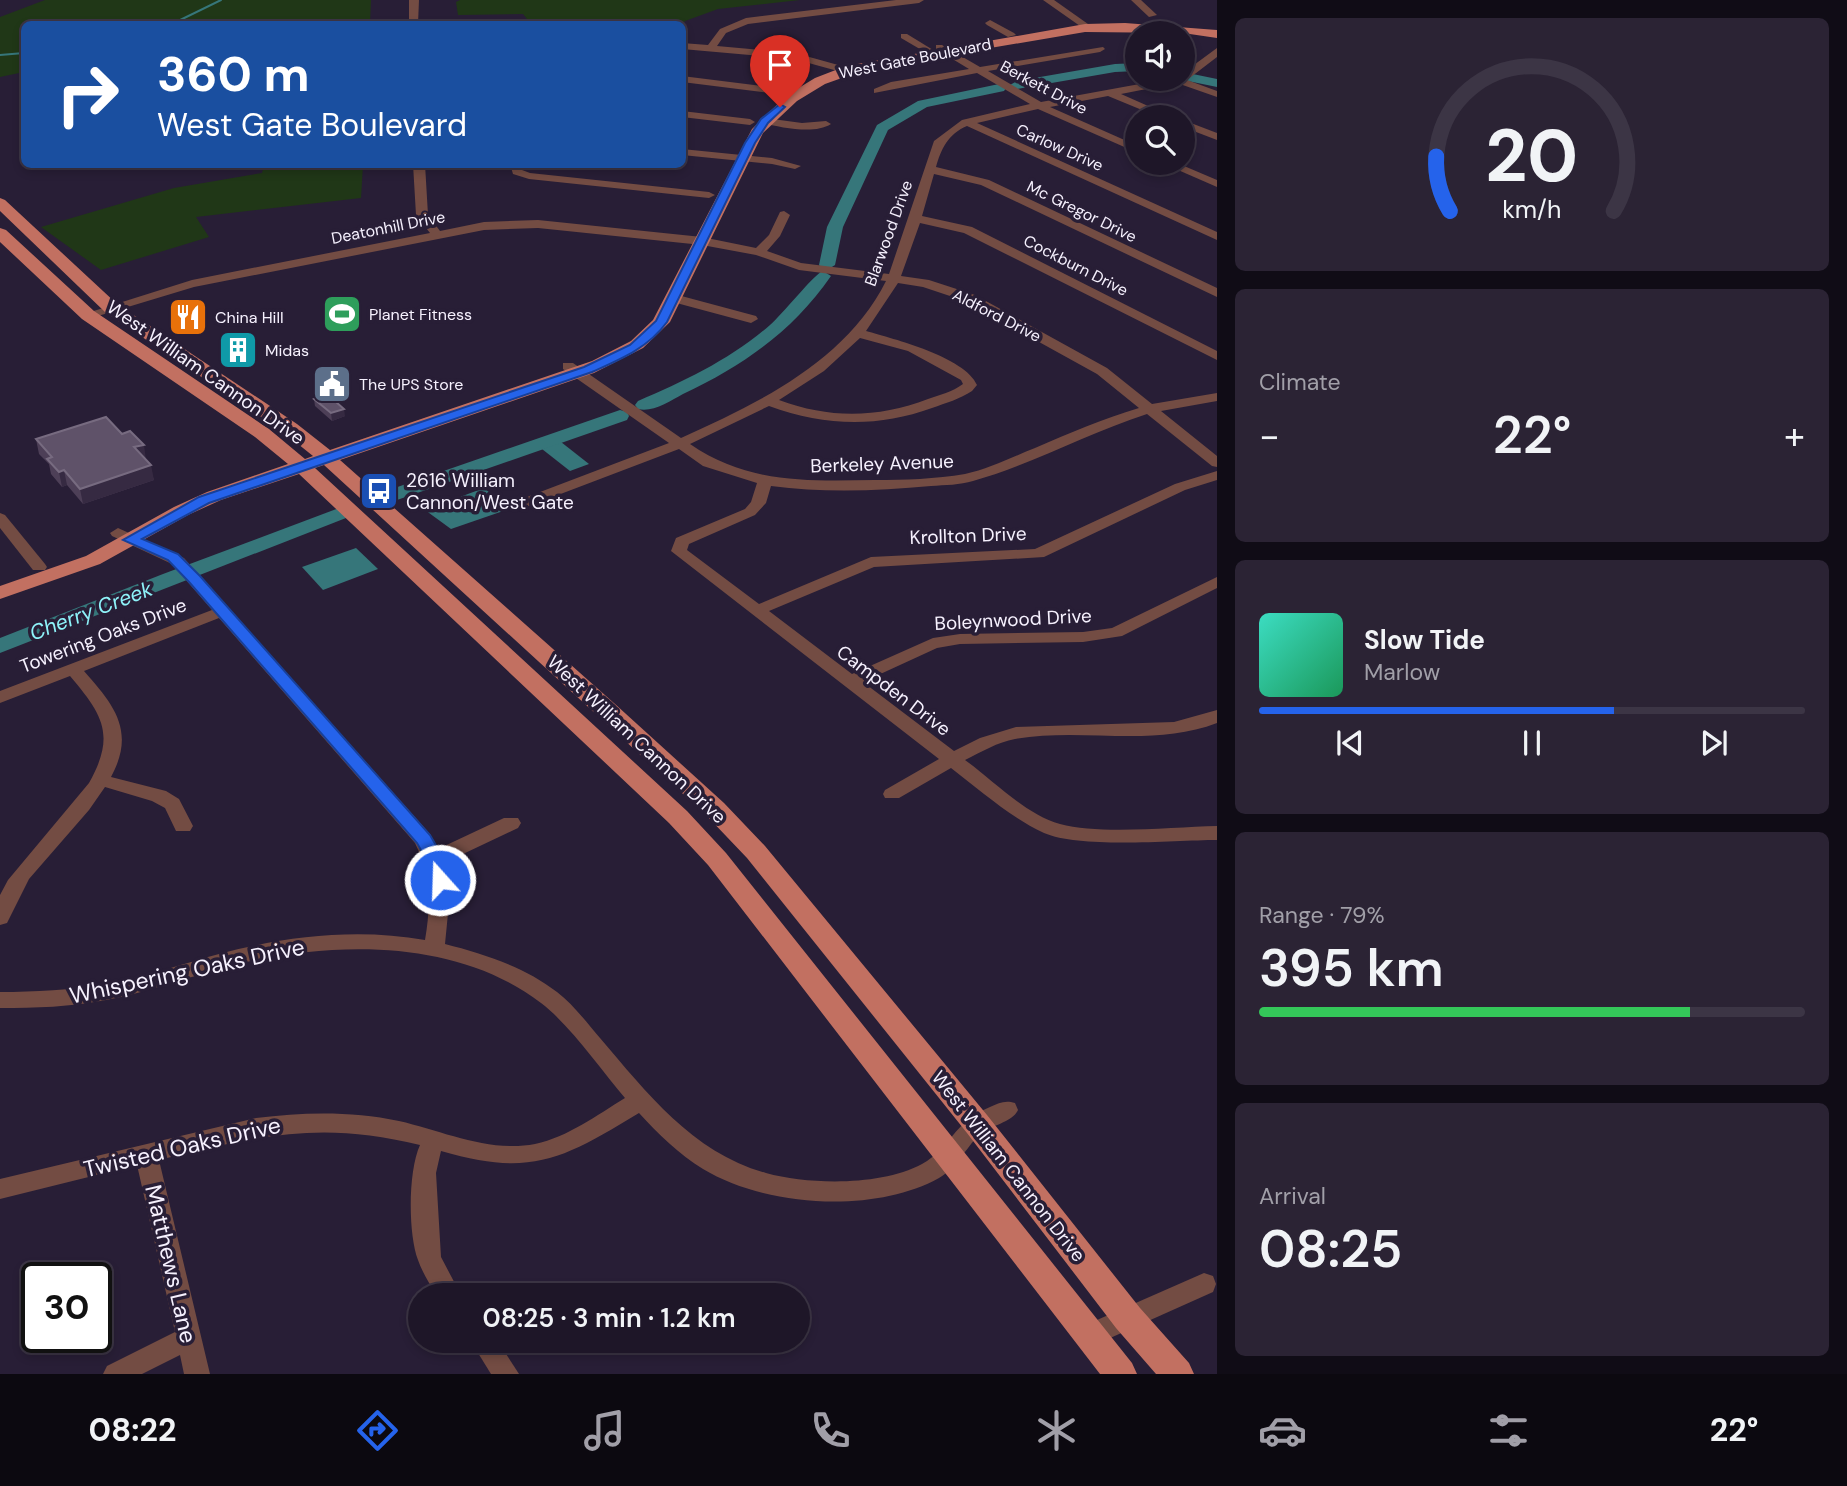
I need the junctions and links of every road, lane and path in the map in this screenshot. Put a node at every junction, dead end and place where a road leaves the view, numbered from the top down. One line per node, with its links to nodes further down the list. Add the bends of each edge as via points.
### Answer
1 (414, 0): 6 (street)
2 (919, 0): 17 (street, via 746,21 723,31)
3 (1048, 0): 8 (street)
4 (1136, 0): 5 (street)
5 (1152, 15)
6 (414, 21)
7 (990, 23): 13 (street)
8 (1083, 24): 9 (main road, West Gate Boulevard); 13 (main road, West Gate Boulevard)
9 (1125, 25)
10 (1125, 29): 19 (main road, West Gate Boulevard, via 1085,28)
11 (1195, 32): 12 (main road, West Gate Boulevard)
12 (1217, 34)
13 (1011, 35): 19 (main road, West Gate Boulevard)
14 (904, 36): 19 (street, Berkett Drive)
15 (686, 46): 17 (street)
16 (810, 47): 21 (street)
17 (711, 48): 21 (street)
18 (1100, 49): 24 (street)
19 (936, 50): 23 (main road, West Gate Boulevard); 24 (street, Berkett Drive)
20 (1217, 51): 22 (street, Blarwood Drive)
21 (795, 56): 23 (street)
22 (1213, 61): 25 (street, Blarwood Drive)
23 (840, 68): 30 (main road, West Gate Boulevard); 36 (main road, West Gate Boulevard)
24 (977, 69): 29 (street); 34 (street, Berkett Drive)
25 (1195, 71)
26 (686, 80): 30 (street)
27 (1195, 84): 32 (street)
28 (1125, 90): 31 (street, Blarwood Drive)
29 (878, 91)
30 (786, 92): 36 (main road, West Gate Boulevard)
31 (1108, 93): 33 (street); 34 (street, Blarwood Drive)
32 (1217, 94)
33 (1138, 105)
34 (1039, 106): 37 (street, Blarwood Drive); 41 (street, Berkett Drive)
35 (686, 114): 36 (street)
36 (757, 122): 38 (street); 43 (main road, West Gate Boulevard)
37 (966, 122): 47 (street, Blarwood Drive, via 943,138); 56 (street, Carlow Drive)
38 (826, 124)
39 (1195, 128): 40 (street)
40 (1217, 137)
41 (1125, 144)
42 (686, 152): 43 (street)
43 (736, 157): 44 (street); 50 (main road, West Gate Boulevard); 57 (main road, West Gate Boulevard)
44 (795, 166)
45 (419, 168): 55 (street, via 422,215)
46 (516, 168): 50 (street, via 529,176)
47 (929, 169): 53 (street, Blarwood Drive); 60 (street, Mc Gregor Drive, via 985,182)
48 (1195, 175): 49 (street)
49 (1217, 184)
50 (709, 195): 57 (main road, West Gate Boulevard)
51 (0, 203): 62 (main road, West William Cannon Drive)
52 (784, 215): 58 (street)
53 (914, 218): 59 (street, Blarwood Drive); 66 (street, Cockburn Drive, via 968,230)
54 (0, 233): 63 (main road, West William Cannon Drive)
55 (437, 235): 57 (street, Deatonhill Drive, via 526,223); 62 (street, Deatonhill Drive, via 192,284)
56 (1217, 236)
57 (694, 240): 58 (street, Aldford Drive); 61 (main road, West Gate Boulevard); 67 (main road, West Gate Boulevard, via 643,324)
58 (759, 252): 59 (street, Aldford Drive, via 799,266)
59 (893, 279): 65 (street, Blarwood Drive); 72 (street, Aldford Drive, via 939,286 970,298 1102,371)
60 (1217, 293)
61 (674, 298): 64 (street); 67 (main road, West Gate Boulevard, via 643,341 609,362)
62 (111, 308): 63 (street, Deatonhill Drive); 68 (main road, West William Cannon Drive)
63 (88, 315): 69 (main road, West William Cannon Drive)
64 (751, 319)
65 (858, 333): 71 (street, Blarwood Drive, via 815,370); 71 (street, via 913,348 967,378 970,385 924,407 878,418 813,417)
66 (1217, 356)
67 (573, 370): 73 (street, Berkeley Avenue); 74 (main road, West Gate Boulevard)
68 (222, 383): 69 (main road); 74 (main road, West William Cannon Drive, via 290,428)
69 (200, 394): 74 (main road, West William Cannon Drive)
70 (1217, 397): 72 (street, Berkeley Avenue)
71 (768, 401): 73 (street, Blarwood Drive)
72 (1150, 409): 75 (street, Aldford Drive); 77 (street, Berkeley Avenue, via 967,478 837,486)
73 (677, 443): 77 (street, Berkeley Avenue, via 716,467); 78 (street, Blarwood Drive)
74 (310, 458): 80 (main road, West Gate Boulevard, via 184,497); 90 (main road, West William Cannon Drive); 92 (main road, West William Cannon Drive)
75 (1217, 463)
76 (1217, 475): 85 (street, Krollton Drive, via 1180,487 1038,554 871,562)
77 (765, 481): 85 (street, Campden Drive, via 750,512 691,536 678,548)
78 (524, 503)
79 (0, 518): 81 (street)
80 (124, 536): 81 (main road, West Gate Boulevard); 84 (main road, West Gate Boulevard, via 93,560); 86 (street, via 173,557)
81 (39, 567): 82 (main road, West Gate Boulevard)
82 (0, 581)
83 (1217, 582): 88 (street, Boleynwood Drive, via 1116,632 933,643)
84 (0, 593)
85 (756, 611): 88 (street, Campden Drive)
86 (221, 612): 87 (street, Towering Oaks Drive); 99 (street, via 424,839)
87 (73, 669): 89 (street, Towering Oaks Drive); 94 (street, via 107,712 113,727 112,757)
88 (849, 682): 93 (street, Campden Drive)
89 (0, 697)
90 (607, 709): 92 (main road); 105 (main road, West William Cannon Drive, via 756,852)
91 (1217, 716): 93 (street, via 1180,727 1017,733 989,741)
92 (577, 722): 108 (main road, West William Cannon Drive, via 717,859)
93 (953, 761): 95 (street); 98 (street, Campden Drive, via 1036,822 1070,834)
94 (101, 780): 97 (street, via 159,796 173,804); 100 (street, via 20,876)
95 (892, 794)
96 (511, 823): 99 (street)
97 (183, 826)
98 (1217, 833)
99 (435, 859): 101 (street, via 442,903)
100 (0, 918)
101 (434, 949): 102 (street, Whispering Oaks Drive, via 345,943 283,947 107,992); 103 (street, Whispering Oaks Drive, via 468,956 524,979 574,1022)
102 (0, 1000)
103 (642, 1100): 106 (street, Twisted Oaks Drive, via 571,1140 528,1154 496,1156); 108 (street, Whispering Oaks Drive, via 689,1147 720,1165 797,1189 880,1188 941,1167)
104 (1007, 1110): 105 (street)
105 (977, 1124): 108 (street, Whispering Oaks Drive); 112 (main road, West William Cannon Drive)
106 (434, 1141): 107 (street, Twisted Oaks Drive, via 333,1121 295,1122 256,1126); 110 (street, via 424,1173 426,1237 429,1258)
107 (146, 1153): 109 (street, Twisted Oaks Drive); 114 (street, Matthews Lane)
108 (950, 1156): 113 (main road, West William Cannon Drive)
109 (0, 1189)
110 (443, 1283)
111 (1204, 1284): 112 (street)
112 (1128, 1318): 113 (street); 120 (main road, West William Cannon Drive)
113 (1090, 1335): 119 (main road, West William Cannon Drive)
114 (189, 1337): 116 (street); 117 (street, Matthews Lane)
115 (491, 1353): 118 (street)
116 (116, 1374)
117 (197, 1374)
118 (506, 1374)
119 (1120, 1374)
120 (1177, 1374)

